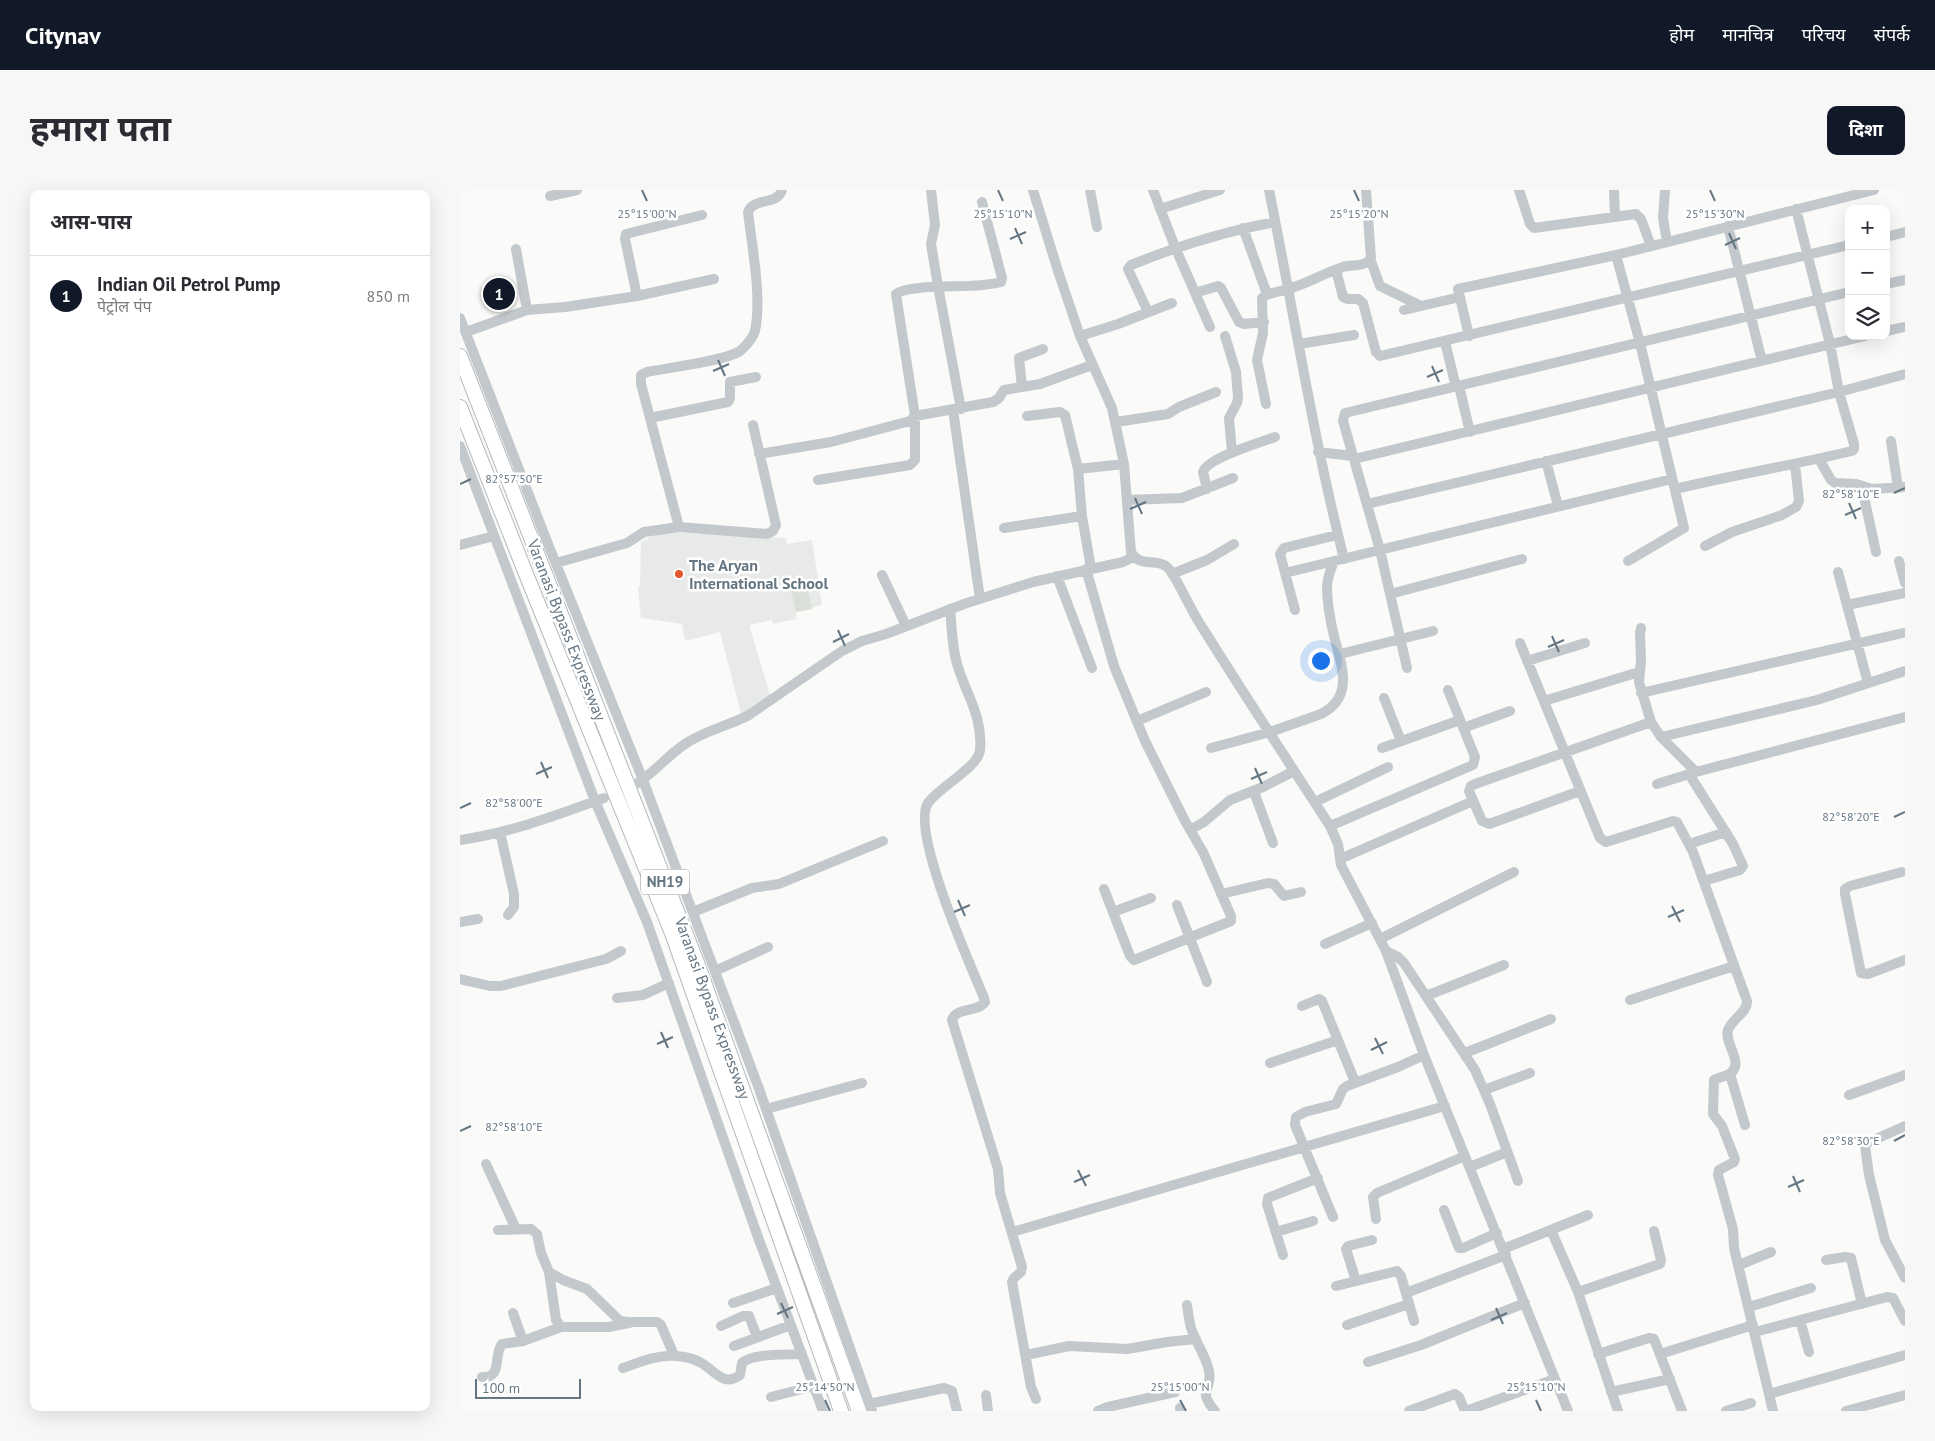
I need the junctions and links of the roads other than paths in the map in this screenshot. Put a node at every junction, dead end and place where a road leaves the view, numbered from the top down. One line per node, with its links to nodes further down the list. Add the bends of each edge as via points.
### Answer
1 (577, 190): 14 (street)
2 (782, 190): 85 (street, via 775,199 756,204 748,212 756,299 756,327 750,340 727,357 643,373 640,378)
3 (931, 190): 39 (street, via 935,225 932,244)
4 (1034, 190): 61 (street)
5 (1090, 190): 22 (street)
6 (1153, 190): 16 (street)
7 (1220, 190): 16 (street)
8 (1268, 190): 20 (street)
9 (1366, 190): 33 (street)
10 (1519, 190): 19 (street, via 1534,228)
11 (1614, 190): 19 (street)
12 (1666, 190): 26 (street, via 1662,218)
13 (1874, 190): 17 (street)
14 (550, 196)
15 (982, 202): 39 (street, via 1002,280)
16 (1160, 209): 29 (street)
17 (1796, 209): 21 (street); 32 (street)
18 (702, 215): 44 (street, via 626,234)
19 (1615, 216): 27 (street, via 1639,216)
20 (1275, 222): 23 (street); 40 (street)
21 (1728, 226): 26 (street); 35 (street)
22 (1097, 227)
23 (1243, 228): 29 (street); 43 (street)
24 (1905, 232): 25 (street)
25 (1890, 236)
26 (1667, 242): 27 (street)
27 (1650, 246): 31 (street)
28 (1845, 246): 32 (street)
29 (1175, 247): 41 (street); 52 (street, via 1128,269)
30 (516, 249): 50 (street)
31 (1616, 255): 45 (street, via 1458,289); 46 (street)
32 (1807, 255): 35 (street); 47 (street)
33 (1370, 261): 34 (street); 49 (street, via 1380,286)
34 (1336, 270): 40 (street); 65 (street, via 1343,297 1363,303 1378,355)
35 (1739, 271): 46 (street); 53 (street)
36 (714, 279): 44 (street)
37 (1905, 280): 38 (street)
38 (1890, 283)
39 (938, 286): 82 (street); 83 (street, via 896,294)
40 (1288, 289): 43 (street); 67 (street)
41 (1195, 293): 55 (street, via 1218,286 1239,322); 56 (street)
42 (1845, 293): 47 (street)
43 (1267, 294): 55 (street, via 1262,300)
44 (637, 296): 50 (street)
45 (1460, 297): 49 (street); 63 (street)
46 (1626, 297): 63 (street); 66 (street)
47 (1818, 298): 53 (street); 68 (street)
48 (1172, 303): 52 (street)
49 (1421, 306): 51 (street)
50 (527, 310): 59 (street)
51 (1404, 310)
52 (1148, 312): 61 (street)
53 (1751, 315): 66 (street); 71 (street)
54 (460, 318): 59 (street)
55 (1264, 322): 80 (street, via 1257,360)
56 (1210, 327)
57 (1905, 327): 58 (street)
58 (1890, 330)
59 (466, 332): 127 (street)
60 (1354, 335): 67 (street)
61 (1080, 336): 72 (street)
62 (1225, 336): 93 (street, via 1236,372 1238,398 1229,418)
63 (1469, 336): 65 (street)
64 (1848, 340): 68 (street)
65 (1445, 342): 76 (street)
66 (1640, 343): 76 (street); 77 (street)
67 (1299, 344): 94 (street)
68 (1830, 344): 71 (street); 79 (street)
69 (1043, 349): 75 (street, via 1018,358)
70 (460, 356): 313 (highway, Varanasi Bypass Expressway / NH19)
71 (1762, 361): 77 (street)
72 (1092, 365): 75 (street, via 1040,384); 86 (street)
73 (1905, 374): 79 (street)
74 (756, 377): 85 (street, via 730,382 728,402)
75 (1022, 387): 82 (street, via 1004,390 993,402)
76 (1457, 387): 88 (street); 96 (street, via 1345,413 1343,421)
77 (1650, 388): 88 (street); 89 (street)
78 (1216, 392): 86 (street, via 1168,414)
79 (1839, 392): 89 (street); 97 (street, via 1854,449)
80 (1266, 404)
81 (460, 407): 315 (highway, Varanasi Bypass Expressway / NH19, via 672,933)
82 (957, 409): 83 (street); 137 (street)
83 (915, 416): 95 (street, via 831,442); 104 (street, via 916,452 910,466)
84 (1027, 416): 101 (street, via 1063,412)
85 (650, 418): 113 (street)
86 (1116, 422): 99 (street)
87 (753, 425): 95 (street)
88 (1470, 432): 96 (street)
89 (1661, 434): 98 (street); 103 (street)
90 (1275, 437): 93 (street)
91 (1891, 442): 106 (street)
92 (460, 446): 116 (street)
93 (1232, 452): 107 (street, via 1204,469)
94 (1318, 452): 96 (street); 115 (street)
95 (759, 454): 113 (street, via 776,524 773,531 767,534)
96 (1353, 457): 110 (street)
97 (1818, 459): 100 (street); 105 (street, via 1833,482)
98 (1546, 461): 110 (street); 111 (street)
99 (1124, 464): 101 (street); 109 (street)
100 (1795, 464): 108 (street); 119 (street, via 1799,500 1796,506 1782,515 1732,532)
101 (1078, 469): 112 (street)
102 (1234, 478): 107 (street)
103 (1672, 479): 108 (street); 111 (street)
104 (818, 480)
105 (1865, 488): 106 (street); 121 (street, via 1864,497)
106 (1901, 488)
107 (1206, 489): 109 (street, via 1176,499)
108 (1675, 489): 125 (street, via 1683,530)
109 (1127, 500): 122 (street)
110 (1367, 504): 120 (street)
111 (1558, 506): 120 (street)
112 (1082, 516): 114 (street); 128 (street)
113 (679, 527): 127 (street, via 644,532 627,543)
114 (1004, 528)
115 (1338, 535): 124 (street); 130 (street, via 1284,548 1280,554)
116 (494, 536): 118 (street); 179 (street)
117 (1234, 544): 131 (street)
118 (460, 546)
119 (1705, 546)
120 (1380, 550): 124 (street); 136 (street)
121 (1876, 552)
122 (1133, 557): 128 (street); 131 (street, via 1141,562 1165,565)
123 (1522, 559): 136 (street)
124 (1339, 560): 130 (street); 149 (street, via 1328,576 1327,594)
125 (1628, 561)
126 (1899, 561): 134 (street)
127 (556, 563): 175 (street)
128 (1088, 569): 133 (street); 163 (street, via 1114,666)
129 (1838, 572): 138 (street)
130 (1285, 573): 140 (street)
131 (1172, 574): 166 (street)
132 (882, 575): 141 (street)
133 (1057, 576): 137 (street); 151 (street)
134 (1905, 583)
135 (1905, 593): 138 (street)
136 (1390, 594): 145 (street)
137 (980, 599): 139 (street)
138 (1847, 605): 148 (street)
139 (950, 609): 141 (street); 253 (street, via 957,664 976,711 981,749 977,760 929,802 924,812 924,828 951,914 985,1002 982,1006 956,1014 952,1020 998,1169 1000,1192)
140 (1295, 610)
141 (906, 626): 175 (street, via 842,651 749,715 684,744)
142 (1641, 628): 154 (street)
143 (1433, 631): 145 (street)
144 (1903, 632): 148 (street)
145 (1400, 638): 149 (street); 152 (street)
146 (1520, 643): 150 (street)
147 (1586, 643): 150 (street)
148 (1857, 644): 155 (street); 158 (street)
149 (1340, 654): 166 (street, via 1343,688 1334,704 1321,714)
150 (1527, 661): 160 (street)
151 (1092, 668)
152 (1407, 668)
153 (1905, 671): 155 (street)
154 (1639, 672): 158 (street); 160 (street)
155 (1868, 683): 167 (street, via 1818,700)
156 (1448, 690): 165 (street)
157 (1206, 692): 163 (street)
158 (1641, 693): 164 (street)
159 (1384, 698): 168 (street)
160 (1544, 701): 171 (street)
161 (1510, 711): 165 (street)
162 (1905, 717): 174 (street)
163 (1137, 721): 183 (street)
164 (1651, 722): 167 (street); 171 (street)
165 (1462, 724): 168 (street); 182 (street, via 1475,757 1473,765)
166 (1270, 732): 169 (street); 173 (street)
167 (1660, 737): 174 (street)
168 (1401, 741): 170 (street)
169 (1211, 748)
170 (1382, 748)
171 (1565, 752): 177 (street); 180 (street, via 1471,786 1469,791)
172 (1388, 767): 181 (street)
173 (1294, 771): 178 (street); 181 (street)
174 (1692, 773): 176 (street); 185 (street)
175 (640, 782): 199 (street)
176 (1656, 784)
177 (1580, 791): 180 (street, via 1489,824 1482,821); 189 (street, via 1603,842 1675,821)
178 (1254, 792): 183 (street, via 1230,800); 188 (street)
179 (599, 799): 184 (street); 217 (street)
180 (1473, 801): 190 (street)
181 (1315, 802): 182 (street)
182 (1330, 826): 190 (street)
183 (1190, 830): 196 (street)
184 (500, 832): 186 (street); 201 (street, via 514,894 514,906)
185 (1726, 832): 189 (street); 193 (street, via 1743,868)
186 (460, 840)
187 (883, 841): 199 (street, via 779,884 752,888)
188 (1273, 843)
189 (1689, 844): 193 (street)
190 (1340, 859): 204 (street)
191 (1514, 872): 206 (street)
192 (1902, 872): 211 (street, via 1850,886 1844,894 1861,973 1868,974)
193 (1704, 881): 213 (street)
194 (1104, 889): 200 (street)
195 (1301, 892): 196 (street, via 1284,896 1274,884 1268,883)
196 (1221, 894): 205 (street, via 1231,921)
197 (1151, 898): 200 (street)
198 (1177, 905): 205 (street)
199 (693, 912): 214 (street)
200 (1113, 912): 205 (street, via 1134,960)
201 (508, 915)
202 (478, 919): 203 (street)
203 (460, 922)
204 (1372, 923): 206 (street); 207 (street)
205 (1190, 938): 216 (street)
206 (1380, 939): 210 (street)
207 (1325, 944)
208 (768, 947): 214 (street)
209 (621, 951): 215 (street, via 606,959 501,986)
210 (1386, 951): 218 (street, via 1404,963); 225 (street)
211 (1905, 960)
212 (1504, 965): 218 (street)
213 (1734, 966): 220 (street); 228 (street, via 1748,1004 1728,1030 1735,1064)
214 (715, 972): 235 (street)
215 (460, 979)
216 (1207, 982)
217 (669, 983): 219 (street, via 644,996); 267 (street)
218 (1426, 996): 224 (street)
219 (617, 998)
220 (1630, 1000)
221 (1302, 1006): 223 (street, via 1321,999)
222 (1551, 1019): 224 (street)
223 (1338, 1040): 226 (street); 230 (street)
224 (1465, 1054): 232 (street)
225 (1424, 1055): 230 (street); 234 (street)
226 (1270, 1063)
227 (1530, 1073): 232 (street)
228 (1730, 1074): 236 (street); 262 (street, via 1714,1080 1712,1110 1735,1159 1719,1170 1718,1175)
229 (1905, 1075): 233 (street)
230 (1355, 1082): 238 (street, via 1343,1089 1336,1104 1296,1117)
231 (862, 1083): 235 (street)
232 (1484, 1090): 239 (street)
233 (1849, 1095)
234 (1445, 1106): 238 (street); 240 (street)
235 (766, 1109): 313 (street)
236 (1745, 1125)
237 (1905, 1126): 264 (street, via 1865,1146 1868,1175 1885,1240)
238 (1305, 1148): 243 (street); 253 (street)
239 (1507, 1152): 242 (street); 244 (street)
240 (1466, 1156): 242 (street); 248 (street, via 1377,1193 1373,1197)
241 (486, 1164): 250 (street)
242 (1470, 1167): 256 (street)
243 (1318, 1178): 247 (street); 254 (street, via 1268,1198)
244 (1518, 1182)
245 (1444, 1210): 256 (street, via 1459,1248)
246 (1588, 1215): 252 (street)
247 (1333, 1217)
248 (1376, 1219)
249 (1313, 1221): 254 (street)
250 (516, 1229): 251 (street); 263 (street, via 535,1231)
251 (498, 1230)
252 (1551, 1230): 258 (street); 269 (street)
253 (1012, 1232): 296 (street, via 1022,1270 1012,1282)
254 (1276, 1232): 260 (street)
255 (1654, 1232): 269 (street, via 1660,1264)
256 (1497, 1233): 258 (street)
257 (1372, 1240): 265 (street, via 1346,1249)
258 (1504, 1252): 270 (street); 272 (street)
259 (1771, 1252): 262 (street)
260 (1283, 1255)
261 (1826, 1260): 275 (street, via 1851,1258)
262 (1739, 1265): 276 (street)
263 (549, 1272): 279 (street, via 587,1289 618,1320); 285 (street, via 556,1320)
264 (1905, 1278)
265 (1356, 1281): 266 (street); 270 (street, via 1394,1271 1401,1276)
266 (1336, 1286)
267 (777, 1288): 271 (street); 282 (street)
268 (1811, 1288): 276 (street)
269 (1578, 1292): 293 (street)
270 (1406, 1293): 274 (street)
271 (733, 1303)
272 (1525, 1303): 298 (street, via 1421,1345); 301 (street)
273 (1187, 1304): 288 (street)
274 (1409, 1304): 280 (street); 283 (street)
275 (1862, 1304): 278 (street); 281 (street, via 1890,1297 1896,1301)
276 (1749, 1307): 286 (street)
277 (513, 1312): 289 (street)
278 (1800, 1320): 286 (street); 291 (street)
279 (633, 1322): 285 (street, via 609,1327); 295 (street, via 657,1322 661,1325)
280 (1414, 1322)
281 (1905, 1322)
282 (791, 1324): 287 (street); 292 (street)
283 (1347, 1325)
284 (721, 1326): 287 (street, via 747,1315)
285 (561, 1327): 289 (street)
286 (1754, 1329): 294 (street); 306 (street)
287 (757, 1336): 290 (street)
288 (1196, 1339): 296 (street, via 1127,1349 1068,1346); 319 (street, via 1210,1372 1206,1399)
289 (523, 1341): 300 (street, via 500,1346 495,1372)
290 (734, 1346)
291 (1809, 1352)
292 (802, 1354): 295 (street, via 746,1359 740,1375 727,1380 719,1378 696,1360); 303 (street)
293 (1598, 1354): 294 (street, via 1649,1338 1655,1341); 305 (street)
294 (1660, 1354): 302 (street)
295 (674, 1355): 299 (street)
296 (1026, 1355): 310 (street)
297 (1905, 1356): 306 (street)
298 (1368, 1362)
299 (623, 1368)
300 (482, 1377)
301 (1555, 1379): 321 (street); 322 (street)
302 (1670, 1379): 305 (street); 324 (street)
303 (814, 1386): 309 (street); 314 (street)
304 (1175, 1392): 312 (street)
305 (1612, 1392): 323 (street)
306 (1769, 1394): 326 (street)
307 (986, 1395): 317 (street)
308 (1905, 1395): 327 (street)
309 (771, 1398)
310 (1036, 1399)
311 (1751, 1404): 325 (street)
312 (1128, 1408): 318 (street, via 1108,1407)
313 (867, 1409): 316 (street, via 944,1388 952,1391)
314 (823, 1411)
315 (841, 1411)
316 (957, 1411)
317 (988, 1411)
318 (1098, 1411)
319 (1215, 1411)
320 (1409, 1411): 321 (street, via 1455,1394)
321 (1466, 1411)
322 (1568, 1411)
323 (1618, 1411)
324 (1682, 1411)
325 (1726, 1411)
326 (1773, 1411)
327 (1846, 1411)

